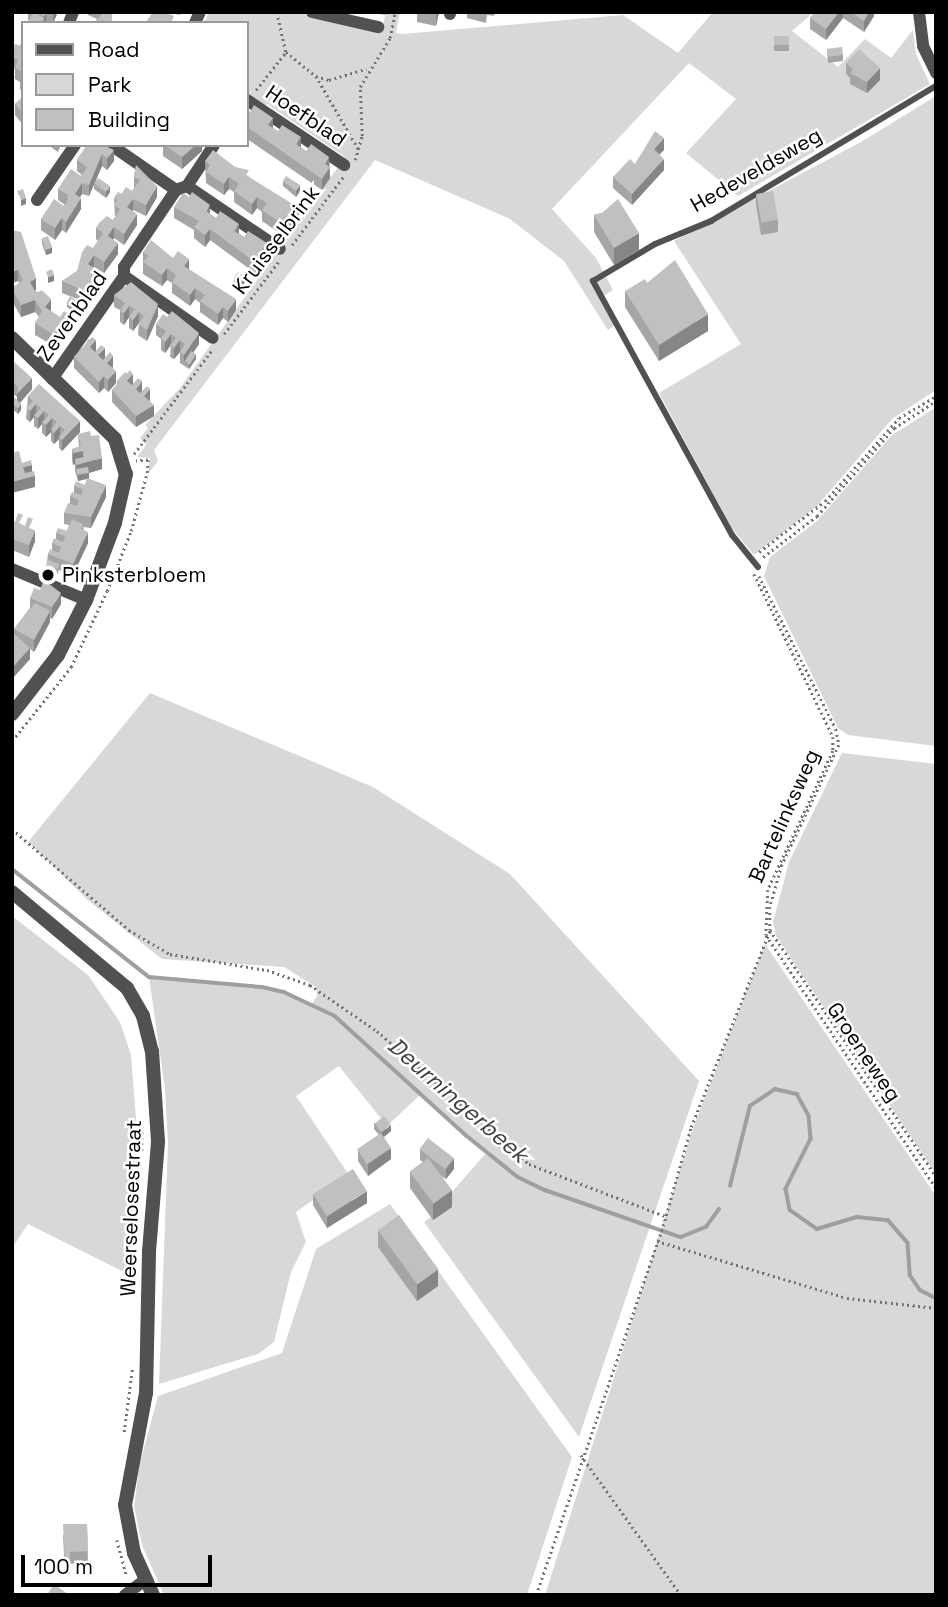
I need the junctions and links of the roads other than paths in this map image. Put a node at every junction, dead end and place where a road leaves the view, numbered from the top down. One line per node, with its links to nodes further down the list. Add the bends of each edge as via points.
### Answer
1 (312, 12): 3 (street)
2 (919, 12): 4 (street, via 923,46)
3 (378, 27)
4 (936, 73)
5 (936, 86): 18 (lane, Hedeveldsweg, via 711,221 655,244 593,281 732,535)
6 (248, 101): 10 (street, Hoefblad)
7 (74, 147): 12 (street)
8 (114, 147): 11 (street)
9 (212, 147): 11 (street, Zevenblad)
10 (344, 165)
11 (181, 188): 13 (street); 14 (street, Zevenblad, via 124,267)
12 (37, 200)
13 (280, 249)
14 (124, 276): 16 (street, Zevenblad); 17 (street, Zevenblad)
15 (12, 338): 17 (street)
16 (213, 338)
17 (52, 379): 20 (street, via 109,432 125,461 120,507)
18 (755, 564)
19 (12, 569): 20 (street)
20 (86, 600): 21 (street, via 58,654)
21 (12, 714)
22 (12, 892): 23 (street, Weerselosestraat, via 127,988 144,1016 152,1051 159,1142 149,1252 146,1393 125,1505 134,1553)
23 (146, 1579): 24 (street); 25 (street, Weerselosestraat)
24 (129, 1592)
25 (153, 1595)

